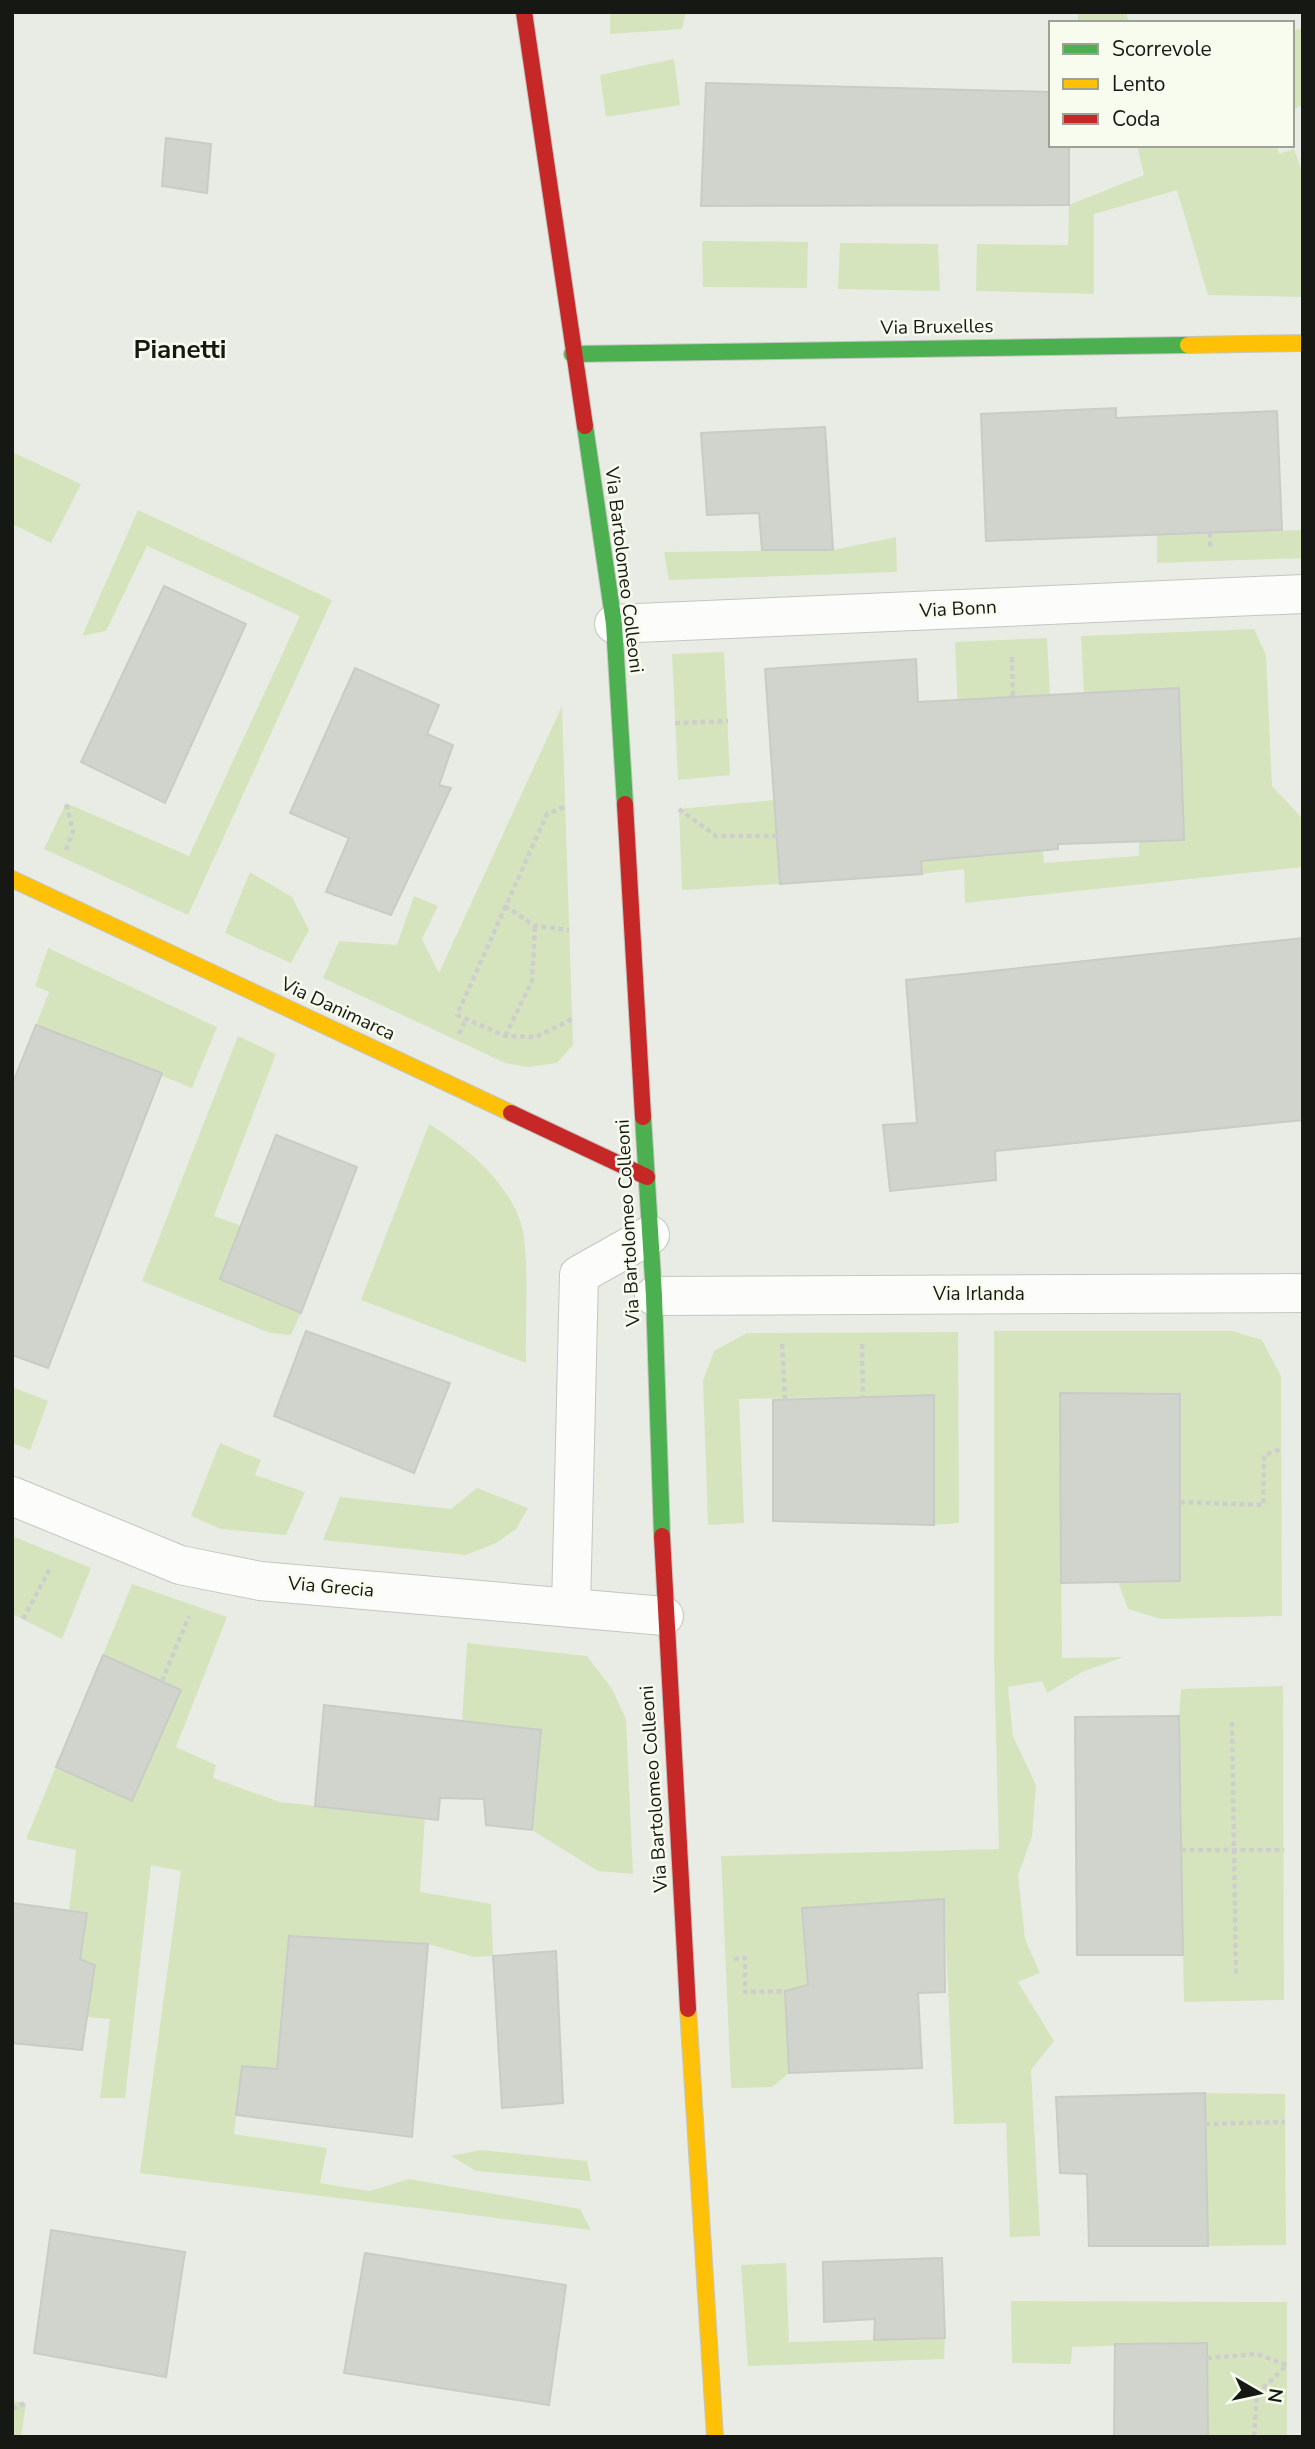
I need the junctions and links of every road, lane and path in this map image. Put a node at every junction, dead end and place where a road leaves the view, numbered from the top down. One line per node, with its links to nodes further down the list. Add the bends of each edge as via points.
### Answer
1 (523, 12): 3 (main road, Via Bartolomeo Colleoni)
2 (1303, 343): 3 (main road, Via Bruxelles)
3 (572, 354): 5 (main road, Via Bartolomeo Colleoni)
4 (1303, 594): 5 (street, Via Bonn)
5 (614, 624): 23 (main road, Via Bartolomeo Colleoni)
6 (1012, 651): 7 (path)
7 (1013, 699)
8 (728, 721): 9 (path)
9 (675, 723)
10 (66, 803): 14 (path, via 73,831)
11 (565, 807): 16 (path, via 547,814)
12 (679, 809): 13 (path, via 716,836)
13 (777, 836)
14 (64, 858)
15 (12, 879): 23 (main road, Via Danimarca)
16 (505, 906): 17 (path); 19 (path, via 457,1015)
17 (535, 926): 18 (path); 21 (path, via 532,981)
18 (569, 930)
19 (466, 1019): 21 (path); 22 (path)
20 (572, 1019): 21 (path, via 536,1037)
21 (505, 1035)
22 (457, 1040)
23 (647, 1177): 24 (main road, Via Bartolomeo Colleoni)
24 (650, 1235): 26 (main road, Via Bartolomeo Colleoni); 36 (street, via 579,1275)
25 (1303, 1293): 26 (street, Via Irlanda)
26 (654, 1296): 37 (main road, Via Bartolomeo Colleoni)
27 (782, 1332): 30 (path)
28 (861, 1332): 29 (path)
29 (863, 1397)
30 (785, 1400)
31 (1281, 1449): 33 (path, via 1264,1455 1263,1505)
32 (12, 1496): 36 (street, Via Grecia, via 180,1565 260,1581)
33 (1180, 1502)
34 (52, 1565): 38 (path)
35 (194, 1606): 39 (path)
36 (571, 1608): 37 (street, Via Grecia)
37 (664, 1616): 52 (main road, Via Bartolomeo Colleoni)
38 (23, 1619)
39 (162, 1681)
40 (1232, 1722): 43 (path)
41 (1181, 1850): 43 (path)
42 (1284, 1850): 43 (path)
43 (1234, 1851): 45 (path)
44 (726, 1960): 46 (path, via 745,1958 745,1992)
45 (1236, 1975)
46 (785, 1991)
47 (1285, 2122): 48 (path)
48 (1206, 2124)
49 (1207, 2358): 53 (path, via 1257,2354 1287,2365 1257,2394)
50 (26, 2403): 51 (path)
51 (12, 2409)
52 (715, 2437)
53 (1254, 2437)

